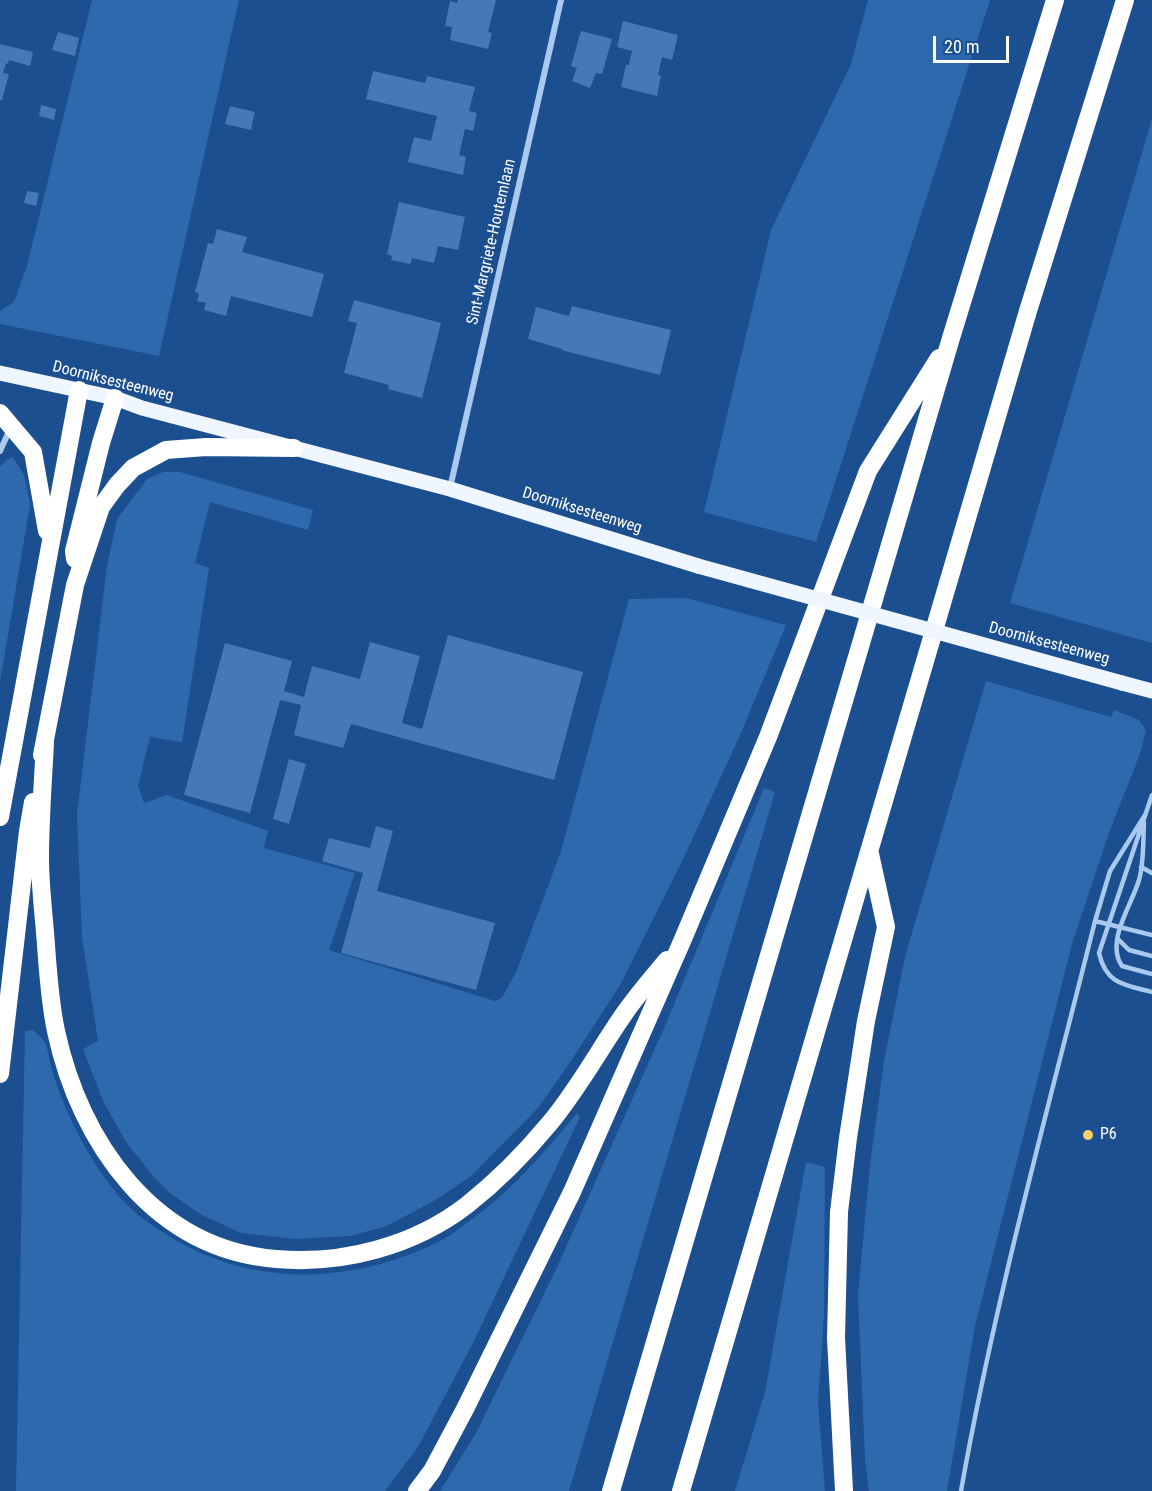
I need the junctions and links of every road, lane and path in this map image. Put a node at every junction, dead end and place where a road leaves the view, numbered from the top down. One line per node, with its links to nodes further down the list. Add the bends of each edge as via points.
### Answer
1 (561, 0): 11 (street, Sint-Margriete-Houtemlaan)
2 (1055, 0): 4 (highway)
3 (1125, 0): 19 (highway, via 1028,311)
4 (951, 338): 26 (highway, via 868,471 768,737); 33 (highway)
5 (0, 373): 6 (main road, Doorniksesteenweg)
6 (79, 390): 7 (main road, Doorniksesteenweg); 12 (highway)
7 (115, 398): 9 (main road, Doorniksesteenweg); 13 (highway, via 74,551)
8 (6, 420): 10 (street); 12 (highway, via 33,452)
9 (294, 448): 11 (main road, Doorniksesteenweg); 13 (highway, via 166,450 133,468 101,507)
10 (0, 451)
11 (450, 489): 14 (main road, Doorniksesteenweg, bridge, via 698,566)
12 (49, 542): 18 (highway)
13 (75, 585): 15 (highway)
14 (1152, 691)
15 (45, 742): 26 (highway, via 40,861 48,982 56,1032 75,1093 92,1131 121,1175 147,1203 175,1226 211,1244 251,1257 294,1261 378,1250 421,1233 465,1207 550,1124 625,1012); 31 (highway, via 27,831)
16 (1152, 795): 17 (lane)
17 (1145, 815): 20 (lane); 22 (lane, via 1110,871); 23 (lane)
18 (0, 817)
19 (870, 850): 34 (highway); 35 (highway, via 886,927 866,1021 839,1212 836,1338)
20 (1141, 867): 21 (lane); 24 (lane)
21 (1152, 873)
22 (1095, 921): 23 (lane); 36 (lane, via 1000,1300)
23 (1108, 924): 24 (lane); 30 (lane, via 1099,953 1102,967 1113,979)
24 (1121, 927): 25 (lane); 27 (lane)
25 (1152, 935)
26 (683, 939): 32 (highway, via 572,1192 465,1409)
27 (1118, 939): 28 (lane, via 1129,950); 29 (lane, via 1117,954 1122,966)
28 (1152, 956)
29 (1152, 974)
30 (1152, 992)
31 (0, 1074)
32 (417, 1491)
33 (611, 1491)
34 (681, 1491)
35 (844, 1491)
36 (961, 1491)

